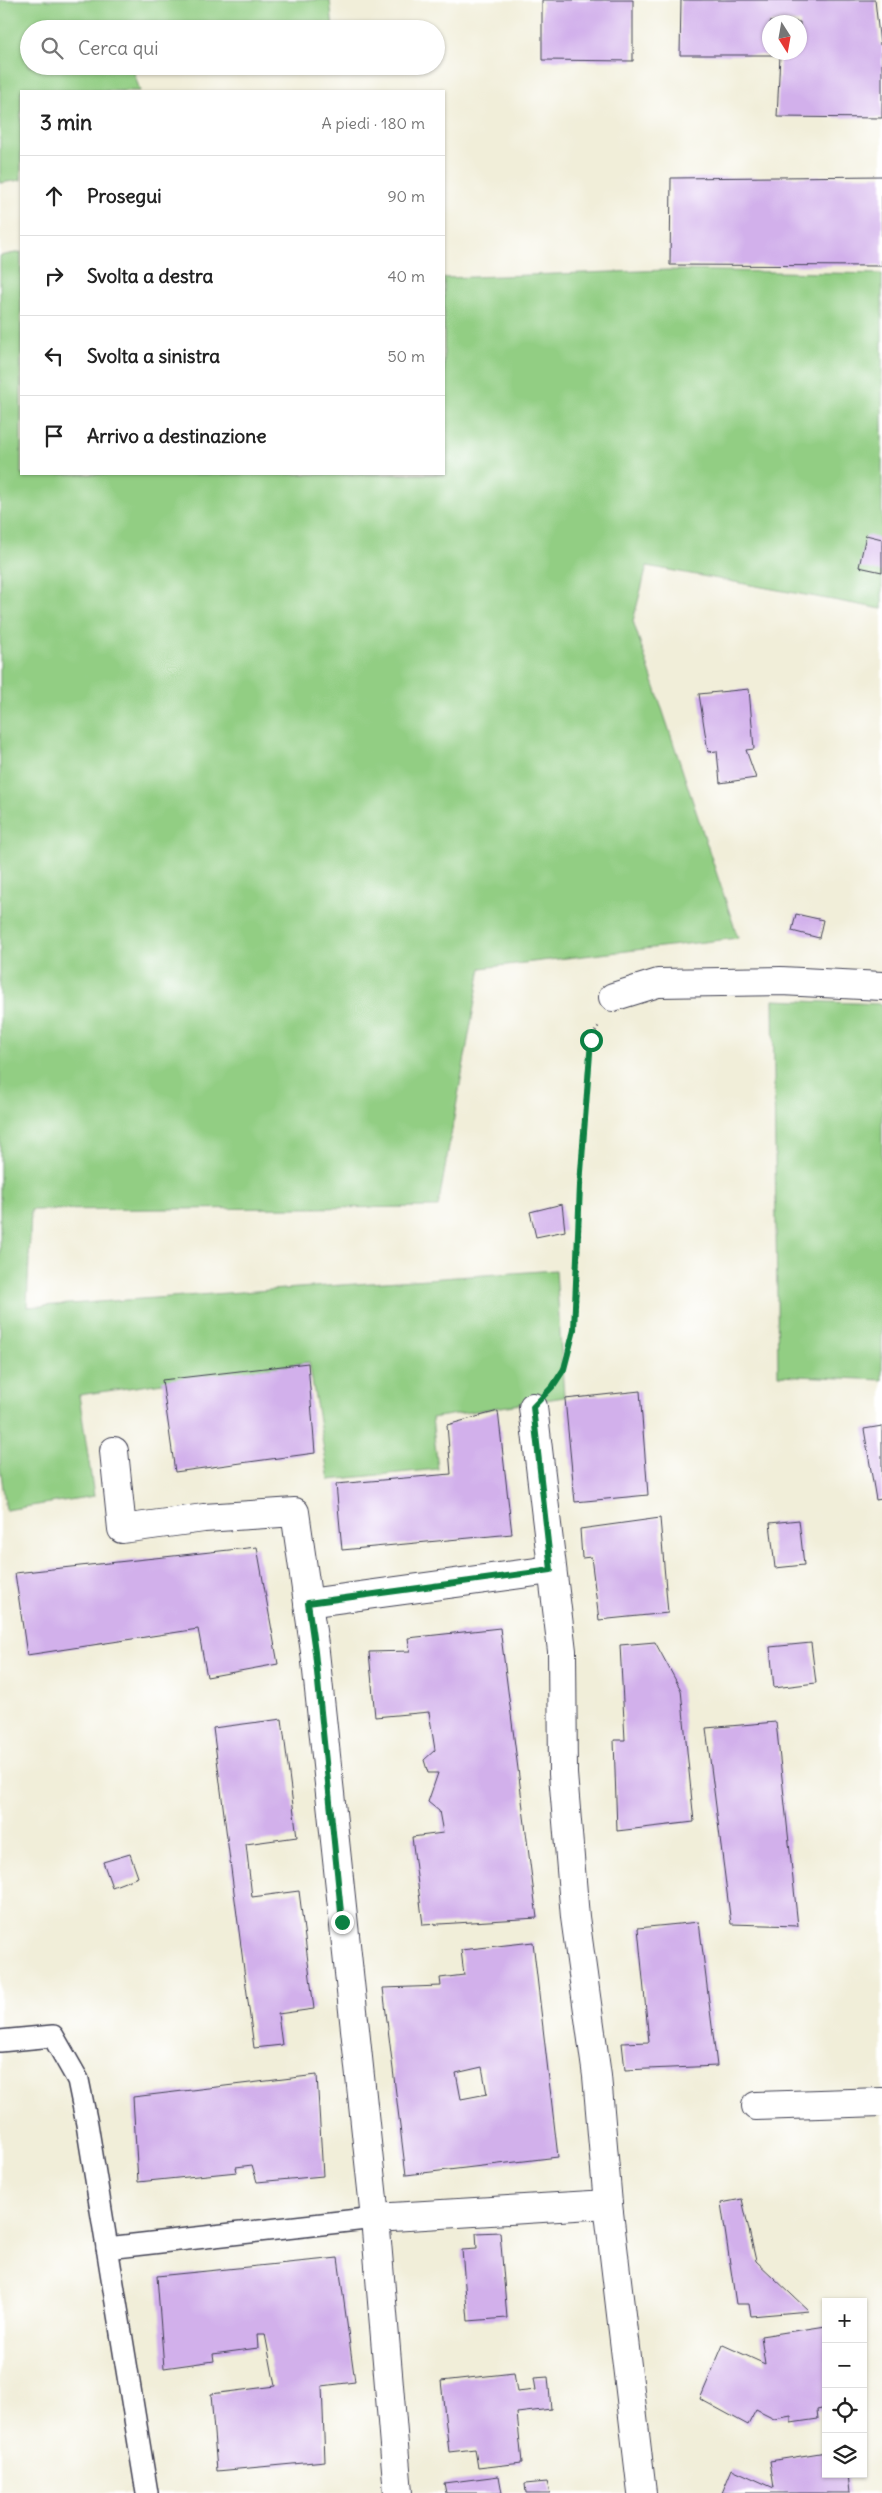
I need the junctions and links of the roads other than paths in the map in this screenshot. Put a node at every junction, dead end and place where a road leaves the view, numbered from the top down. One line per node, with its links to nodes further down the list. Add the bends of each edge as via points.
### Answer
1 (882, 986): 2 (street, via 781,981 658,983)
2 (613, 997)
3 (533, 1407): 5 (street)
4 (114, 1451): 6 (street, via 122,1529 204,1518 295,1512)
5 (551, 1570): 6 (street); 10 (street, via 562,1651 563,1774 574,1917 597,2076)
6 (308, 1603): 11 (street)
7 (0, 2041): 12 (lane, via 53,2036 78,2080)
8 (882, 2102): 9 (street)
9 (756, 2106)
10 (608, 2204): 11 (street); 15 (street)
11 (375, 2218): 12 (lane); 14 (street)
12 (107, 2248): 13 (lane)
13 (147, 2493)
14 (398, 2493)
15 (642, 2493)

